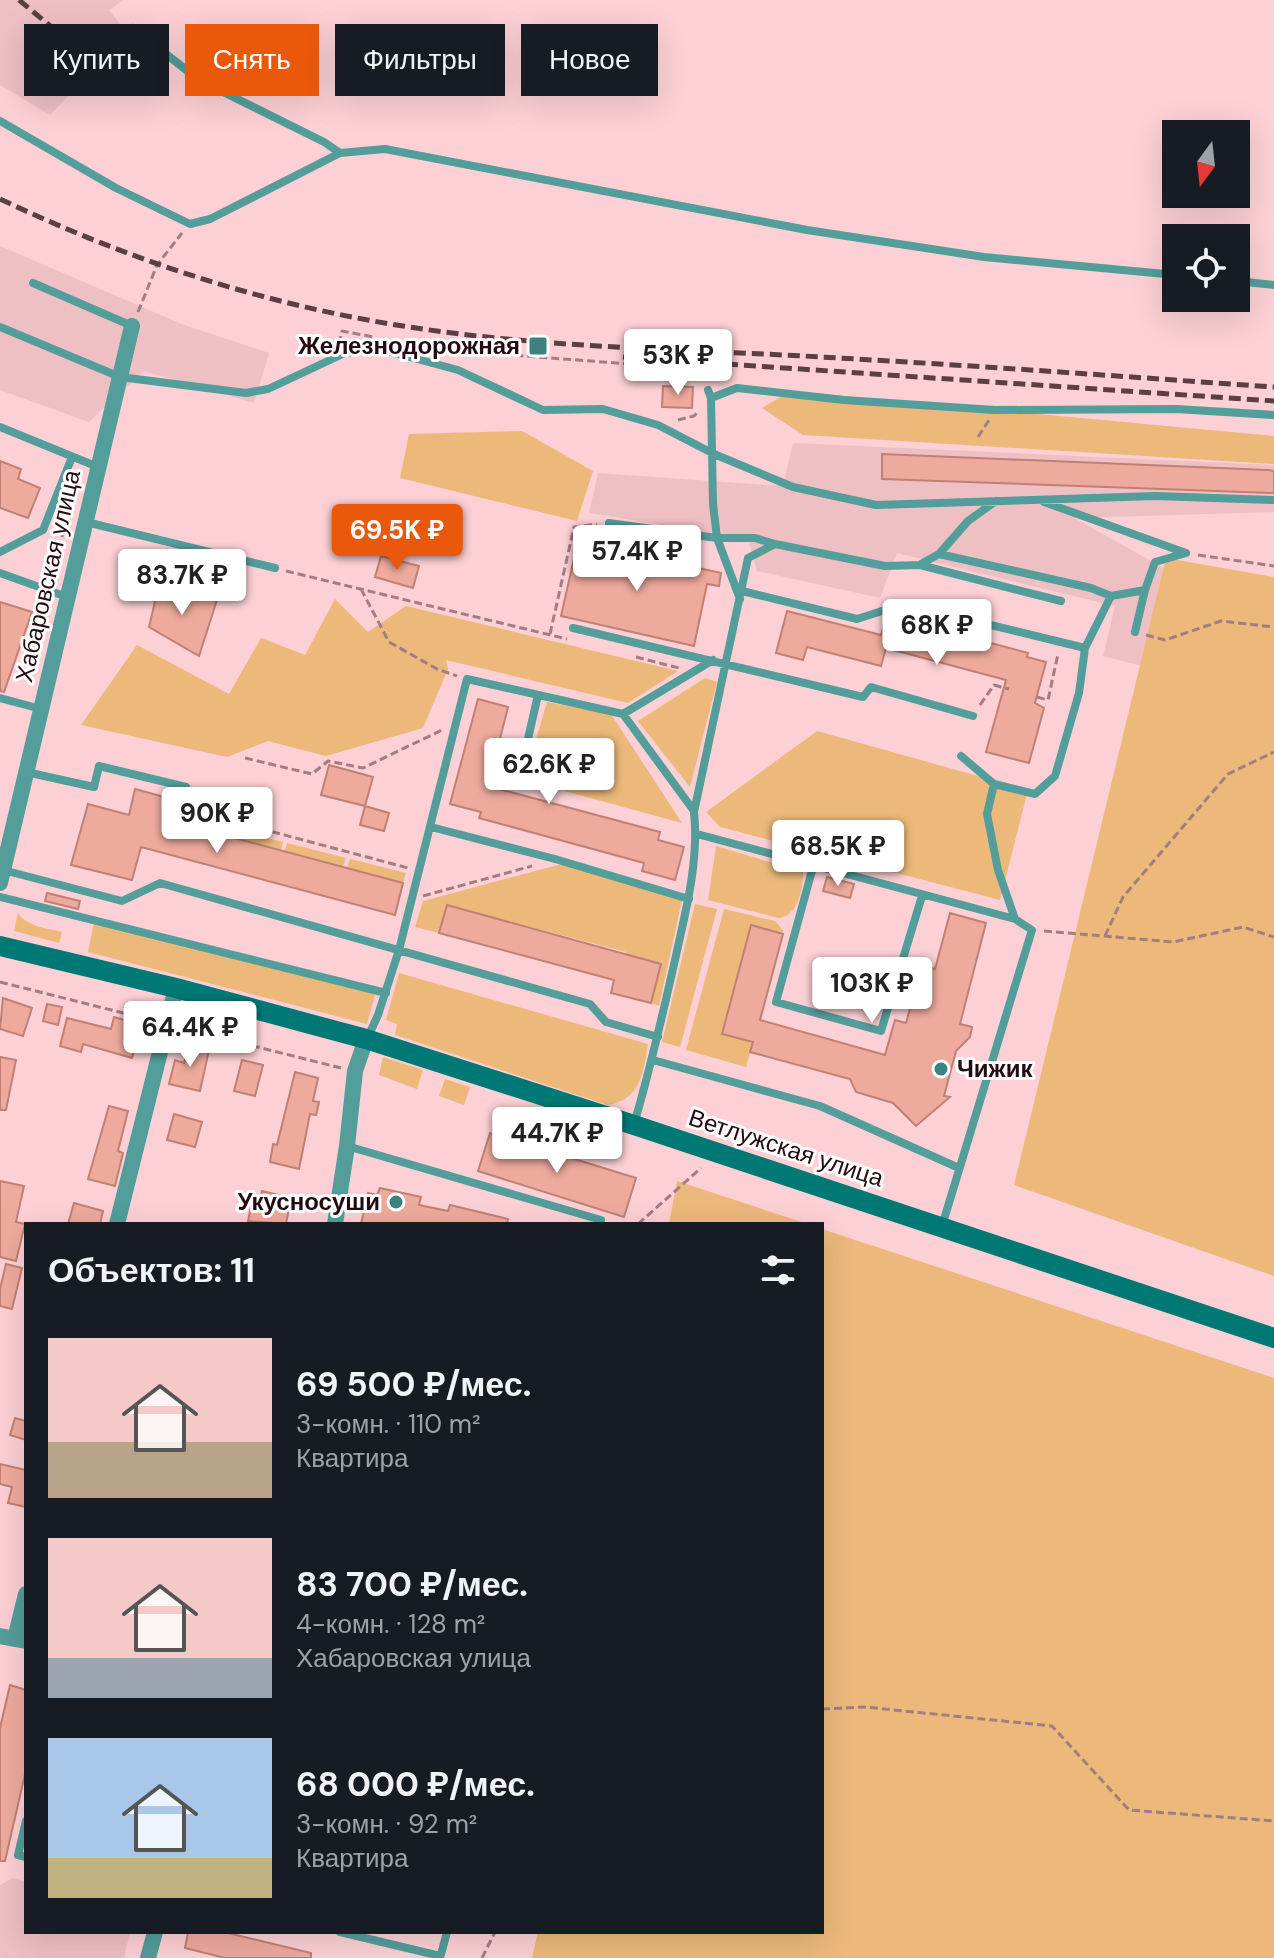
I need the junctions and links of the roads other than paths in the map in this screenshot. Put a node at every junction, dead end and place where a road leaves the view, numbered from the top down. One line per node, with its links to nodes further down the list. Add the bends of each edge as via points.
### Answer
1 (169, 56): 3 (lane, via 199,80)
2 (0, 121): 3 (lane, via 190,224 210,219)
3 (340, 153): 4 (lane, via 385,149 821,233 984,257)
4 (1162, 274)
5 (1250, 282): 7 (lane)
6 (33, 283): 8 (lane)
7 (1274, 285)
8 (132, 326): 10 (street, Хабаровская улица)
9 (0, 327): 10 (lane)
10 (120, 377): 13 (lane, via 246,393 268,389 345,353 380,349 458,370 543,410 603,409 658,425); 15 (street, Хабаровская улица)
11 (1274, 415): 13 (lane, via 1176,409 995,410 737,388 709,394)
12 (0, 427): 14 (lane)
13 (714, 454): 18 (lane, via 793,487 876,505); 21 (lane)
14 (72, 457): 15 (lane); 23 (lane, via 43,530)
15 (99, 468): 19 (street, Хабаровская улица)
16 (1037, 499): 17 (lane); 18 (lane); 28 (lane, via 1186,553 1155,562)
17 (1274, 500)
18 (997, 501): 24 (lane, via 968,521)
19 (86, 522): 26 (lane); 31 (street, Хабаровская улица)
20 (609, 523): 21 (lane)
21 (717, 538): 22 (lane); 29 (lane)
22 (775, 544): 25 (lane, via 885,566); 29 (lane, via 748,558)
23 (0, 552)
24 (939, 554): 25 (lane); 30 (lane)
25 (920, 565): 32 (lane)
26 (275, 568)
27 (0, 573): 31 (lane)
28 (1145, 590): 30 (lane); 34 (lane)
29 (741, 596): 35 (lane, via 857,619 904,604); 37 (lane)
30 (1111, 596): 35 (lane)
31 (68, 597): 40 (street, Хабаровская улица)
32 (1061, 601)
33 (573, 628): 36 (lane)
34 (1135, 632)
35 (1085, 648): 46 (lane, via 1079,693 1055,776 1035,794)
36 (713, 660): 37 (lane); 41 (lane)
37 (727, 663): 42 (lane, via 863,697 871,687); 48 (lane)
38 (538, 695): 41 (lane); 45 (lane); 49 (lane, via 467,679)
39 (0, 698): 40 (lane)
40 (41, 709): 44 (street, Хабаровская улица)
41 (623, 714): 48 (lane)
42 (973, 716)
43 (961, 756): 46 (lane)
44 (26, 772): 47 (lane, via 94,787 99,766 186,787); 51 (street, Хабаровская улица)
45 (519, 778)
46 (994, 784): 57 (lane, via 987,814)
47 (181, 808)
48 (694, 812): 50 (lane)
49 (431, 827): 56 (lane); 59 (lane)
50 (697, 834): 52 (lane); 56 (lane)
51 (4, 844): 53 (street, Хабаровская улица)
52 (813, 867): 54 (lane); 54 (lane, via 776,1002 881,1031)
53 (2, 876): 59 (lane, via 122,901 160,883)
54 (922, 896): 57 (lane)
55 (0, 897): 61 (lane)
56 (689, 899): 62 (lane)
57 (1015, 919): 67 (lane, via 1032,930)
58 (0, 946): 60 (main road, Ветлужская улица)
59 (399, 950): 61 (lane); 62 (lane, via 590,1004 606,1022)
60 (176, 988): 63 (main road, Ветлужская улица); 68 (street)
61 (386, 993): 63 (lane)
62 (658, 1037): 64 (lane)
63 (366, 1039): 65 (main road, Ветлужская улица); 66 (street, via 355,1071)
64 (653, 1060): 65 (lane); 67 (lane, via 820,1106)
65 (634, 1125): 71 (main road, Ветлужская улица)
66 (347, 1146): 69 (street); 70 (lane)
67 (959, 1168): 71 (lane)
68 (118, 1222)
69 (335, 1222)
70 (600, 1222)
71 (942, 1227): 72 (main road, Ветлужская улица)
72 (1274, 1338)
73 (24, 1602): 74 (street)
74 (14, 1639)
75 (24, 1830): 76 (lane, via 18,1855)
76 (24, 1856)
77 (154, 1934): 81 (street)
78 (348, 1934): 80 (lane)
79 (446, 1934): 80 (lane)
80 (440, 1957)
81 (148, 1958)

